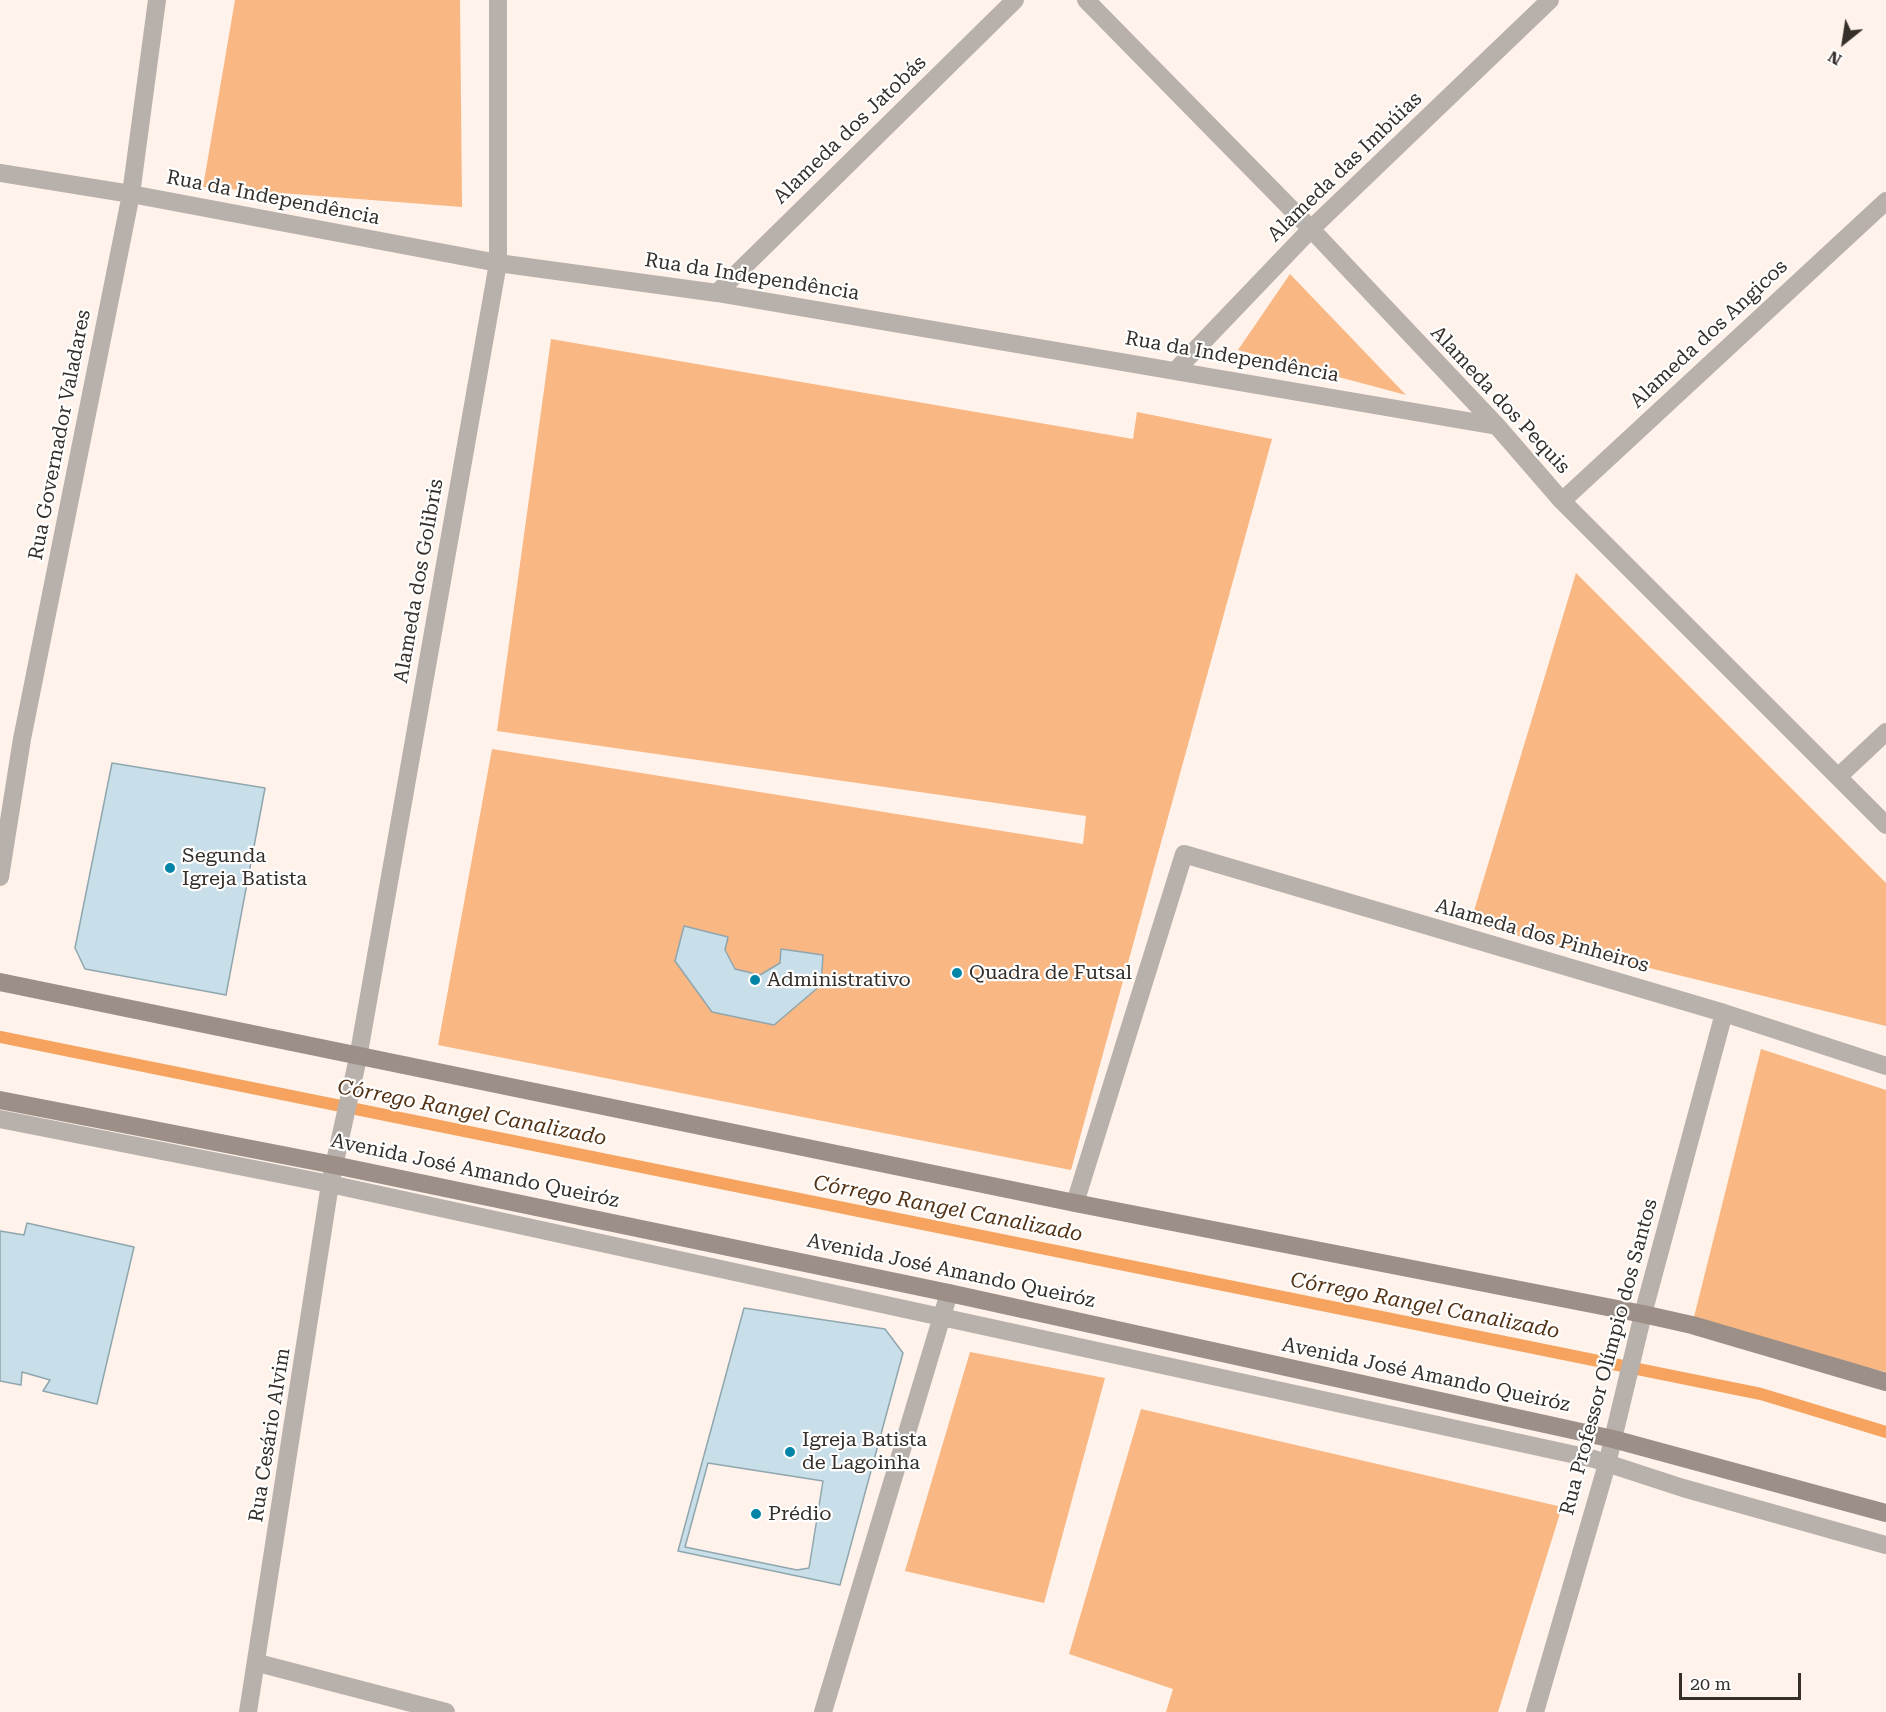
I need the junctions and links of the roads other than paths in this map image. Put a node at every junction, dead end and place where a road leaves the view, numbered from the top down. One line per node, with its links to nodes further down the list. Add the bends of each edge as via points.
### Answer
1 (157, 0): 7 (street, Rua Governador Valadares)
2 (1015, 0): 11 (street, Alameda dos Jatobás)
3 (1086, 0): 9 (street, Alameda dos Pequis)
4 (1550, 0): 9 (street, Alameda das Imbúias)
5 (503, 4): 10 (street, Alameda dos Golibris)
6 (0, 173): 7 (street, Rua da Independência)
7 (131, 194): 10 (street, Rua da Independência); 18 (street, Rua Governador Valadares, via 22,739)
8 (1886, 201): 14 (street, Alameda dos Angicos)
9 (1311, 229): 12 (street, Alameda das Imbúias); 13 (street, Alameda dos Pequis)
10 (498, 263): 11 (street, Rua da Independência); 21 (street, Alameda dos Golibris)
11 (717, 293): 12 (street, Rua da Independência)
12 (1176, 370): 13 (street, Rua da Independência)
13 (1497, 426): 14 (street, Alameda dos Pequis)
14 (1562, 501): 16 (street, Alameda dos Pequis)
15 (1886, 732): 16 (street)
16 (1839, 776): 17 (street, Alameda dos Pequis)
17 (1886, 825)
18 (0, 877)
19 (0, 982): 21 (main road)
20 (1724, 1013): 22 (street, Alameda dos Pinheiros); 27 (street, Alameda dos Pinheiros, via 1184,854); 29 (street, Rua Professor Olímpio dos Santos)
21 (358, 1058): 25 (street, Alameda dos Golibris); 27 (main road)
22 (1886, 1066)
23 (0, 1100): 25 (main road, Avenida José Amando Queiróz)
24 (0, 1119): 26 (street)
25 (334, 1165): 26 (street, Rua Cesário Alvim); 28 (main road, Avenida José Amando Queiróz)
26 (330, 1184): 30 (street); 36 (street, Rua Cesário Alvim)
27 (1076, 1203): 29 (main road)
28 (949, 1293): 30 (street); 32 (main road, Avenida José Amando Queiróz)
29 (1642, 1314): 31 (main road); 32 (street, Rua Professor Olímpio dos Santos)
30 (942, 1317): 33 (street); 39 (street)
31 (1886, 1382)
32 (1613, 1439): 33 (street, Rua Professor Olímpio dos Santos); 34 (main road, Avenida José Amando Queiróz)
33 (1607, 1464): 35 (street); 40 (street, Rua Professor Olímpio dos Santos)
34 (1886, 1513)
35 (1886, 1545)
36 (258, 1663): 37 (street, Rua Cesário Alvim); 38 (street)
37 (249, 1712)
38 (446, 1712)
39 (822, 1712)
40 (1535, 1712)

